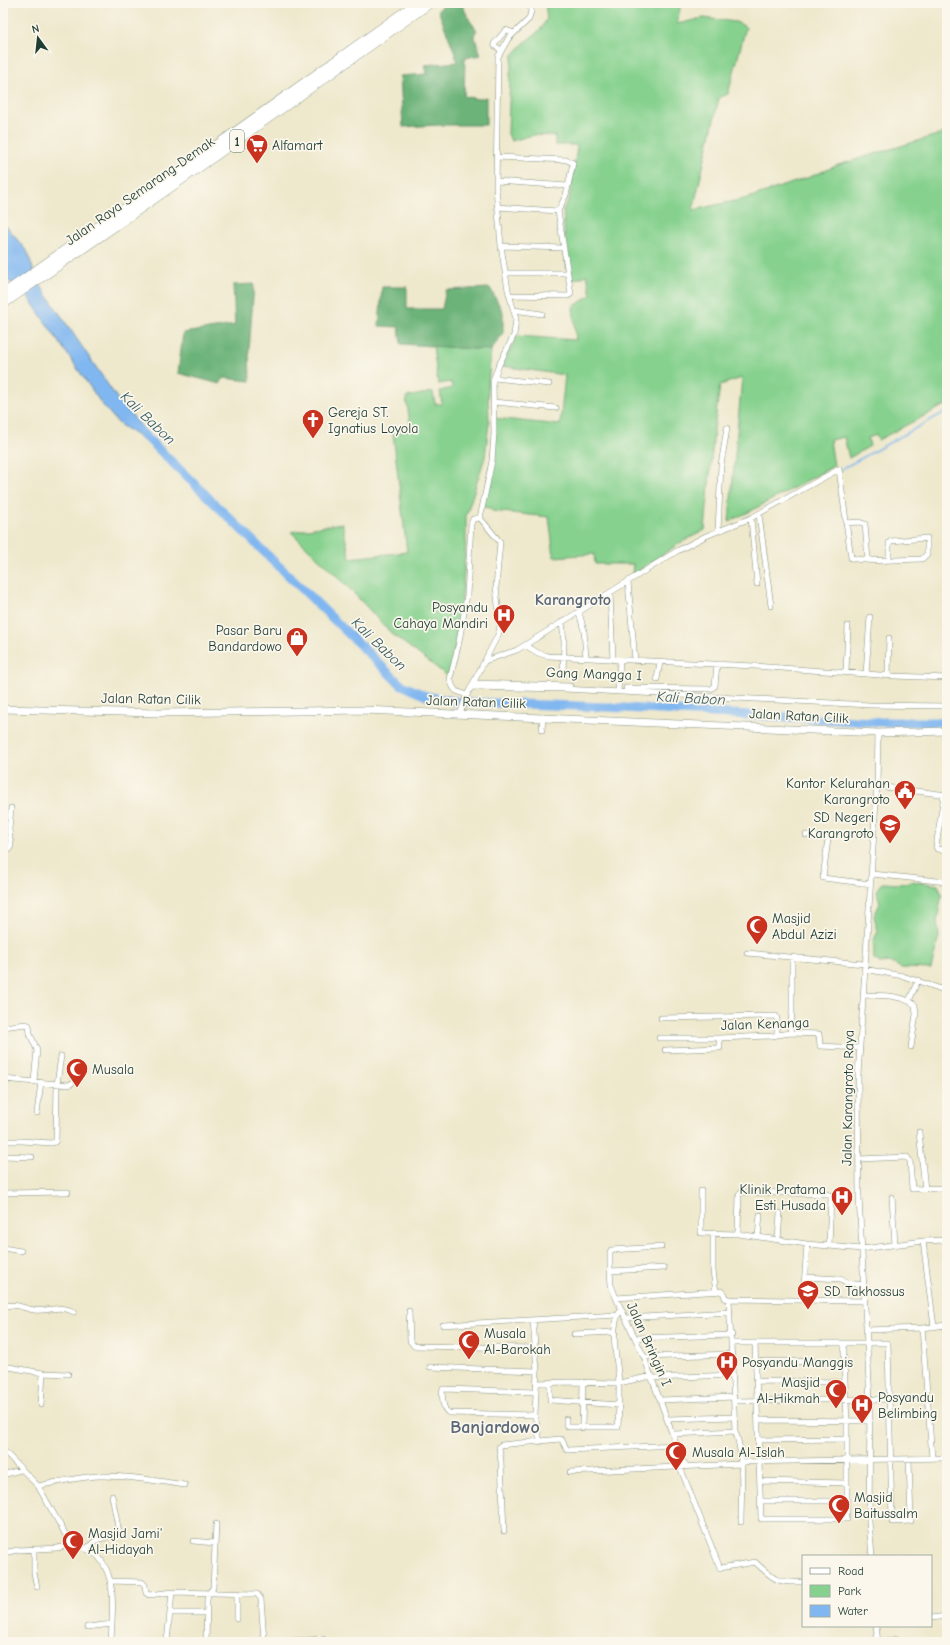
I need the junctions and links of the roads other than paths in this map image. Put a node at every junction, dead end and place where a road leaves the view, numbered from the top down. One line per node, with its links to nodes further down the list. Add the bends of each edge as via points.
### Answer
1 (417, 3): 13 (highway, Jalan Raya Semarang-Demak / 1, via 89,233)
2 (430, 3): 13 (highway, Jalan Raya Semarang-Demak / 1, via 181,180)
3 (530, 3): 4 (street, via 529,20)
4 (514, 33): 5 (street); 5 (street, via 506,30 494,44)
5 (501, 50): 6 (street, via 498,57)
6 (496, 157): 7 (street); 8 (street, via 572,161)
7 (496, 181): 8 (street); 9 (street)
8 (568, 186): 10 (street)
9 (497, 207): 10 (street); 11 (street)
10 (558, 210): 12 (street)
11 (501, 246): 12 (street); 14 (street)
12 (563, 248): 15 (street)
13 (39, 273): 16 (highway, Jalan Raya Semarang-Demak / 1)
14 (505, 273): 15 (street); 17 (street)
15 (567, 273): 17 (street, via 570,296)
16 (8, 291): 18 (highway, Jalan Raya Semarang-Demak / 1)
17 (510, 295): 19 (street)
18 (3, 304)
19 (514, 310): 20 (street); 21 (street, via 514,335)
20 (542, 314)
21 (494, 378): 22 (street); 23 (street)
22 (549, 384)
23 (494, 402): 24 (street); 27 (street, via 492,460)
24 (556, 408)
25 (727, 428): 30 (street, via 721,465)
26 (762, 512): 28 (street); 29 (street, via 839,469); 36 (street)
27 (480, 518): 47 (street, via 498,538 500,547 496,587 499,633); 59 (street, via 473,519 471,524 467,595 450,679 456,691)
28 (750, 518): 30 (street); 34 (street)
29 (846, 523): 31 (street, via 850,558); 31 (street, via 865,524)
30 (718, 527): 33 (street)
31 (868, 560): 32 (street)
32 (889, 560): 32 (street, via 891,541 927,538 927,554 924,558)
33 (628, 582): 35 (street); 48 (street)
34 (757, 584)
35 (610, 593): 37 (street); 45 (street)
36 (771, 606)
37 (579, 612): 39 (street); 44 (street, via 584,631)
38 (870, 617): 52 (street)
39 (562, 622): 42 (street); 43 (street)
40 (848, 626): 51 (street)
41 (890, 638): 54 (street)
42 (525, 644): 43 (street, via 545,655); 47 (street, via 509,654)
43 (564, 657): 44 (street); 53 (street)
44 (586, 658): 45 (street)
45 (613, 660): 46 (street)
46 (620, 660): 48 (street); 58 (street)
47 (485, 661): 57 (street)
48 (635, 661): 49 (street)
49 (660, 662): 50 (street); 56 (street)
50 (717, 664): 51 (street); 58 (street, Gang Mangga I, via 715,686 711,688)
51 (846, 672): 52 (street)
52 (866, 674): 54 (street)
53 (563, 675)
54 (888, 675): 55 (street)
55 (947, 678)
56 (658, 679)
57 (474, 685): 58 (street, Gang Mangga I); 59 (street)
58 (618, 690): 60 (street, via 870,705)
59 (467, 696): 62 (street)
60 (947, 706)
61 (3, 709): 62 (street, Jalan Ratan Cilik, via 158,713 365,710)
62 (461, 712): 63 (street, Jalan Ratan Cilik)
63 (543, 719): 64 (street); 66 (street, Jalan Ratan Cilik)
64 (542, 728)
65 (947, 732): 66 (street, Jalan Ratan Cilik)
66 (878, 733): 67 (street, Jalan Karangroto Raya)
67 (877, 786): 68 (street); 73 (street, Jalan Karangroto Raya)
68 (945, 795): 72 (street, via 936,848)
69 (11, 808): 71 (street, via 11,846)
70 (806, 835): 75 (street, via 828,839 823,878)
71 (6, 849)
72 (947, 850)
73 (872, 874): 74 (street); 75 (street, Jalan Karangroto Raya)
74 (947, 882)
75 (871, 884): 78 (street, Jalan Karangroto Raya)
76 (747, 953): 77 (street)
77 (792, 957): 78 (street); 85 (street)
78 (864, 967): 79 (street); 81 (street, Jalan Karangroto Raya)
79 (918, 980): 80 (street); 82 (street)
80 (947, 990)
81 (863, 995): 82 (street); 90 (street, Jalan Karangroto Raya)
82 (910, 1001): 89 (street, via 916,1010)
83 (661, 1018): 86 (street, via 776,1016)
84 (3, 1027): 94 (street, via 28,1025 37,1050)
85 (790, 1033): 86 (street, Jalan Kenanga); 90 (street, Jalan Kenanga, via 819,1034 822,1046)
86 (776, 1035): 88 (street, Jalan Kenanga)
87 (659, 1038): 88 (street, Jalan Kenanga)
88 (720, 1038): 91 (street, via 720,1048)
89 (911, 1047)
90 (860, 1048): 104 (street, Jalan Karangroto Raya)
91 (665, 1050)
92 (61, 1056): 97 (street)
93 (4, 1079): 94 (street); 98 (street)
94 (34, 1081): 95 (street)
95 (41, 1082): 97 (street); 99 (street)
96 (72, 1083): 97 (street)
97 (57, 1084): 101 (street, via 55,1142)
98 (3, 1102)
99 (37, 1113)
100 (919, 1132): 106 (street)
101 (3, 1141)
102 (3, 1156): 103 (street)
103 (32, 1157)
104 (859, 1159): 106 (street, via 907,1157 910,1161 912,1189); 124 (street, Jalan Karangroto Raya)
105 (947, 1188): 106 (street)
106 (925, 1189)
107 (701, 1191): 113 (street, via 701,1233)
108 (3, 1192): 109 (street)
109 (68, 1192)
110 (892, 1197): 120 (street)
111 (780, 1213): 116 (street)
112 (760, 1215): 115 (street)
113 (712, 1234): 114 (street); 130 (street)
114 (738, 1234): 115 (street); 121 (street, via 741,1192 827,1194 831,1197)
115 (758, 1237): 116 (street)
116 (778, 1240): 119 (street)
117 (947, 1240): 118 (street)
118 (923, 1241): 120 (street); 145 (street)
119 (807, 1244): 121 (street); 128 (street)
120 (895, 1245): 124 (street)
121 (829, 1246): 124 (street)
122 (661, 1247): 127 (street, via 611,1250)
123 (3, 1248): 125 (street)
124 (862, 1249): 129 (street, Jalan Karangroto Raya)
125 (21, 1251)
126 (664, 1268): 127 (street)
127 (610, 1271): 131 (street, via 611,1285)
128 (805, 1277): 129 (street, via 841,1279 847,1283); 133 (street)
129 (864, 1285): 134 (street, Jalan Karangroto Raya)
130 (716, 1292): 131 (street, Jalan Bringin I); 132 (street, via 723,1292 725,1298)
131 (616, 1298): 136 (street, Jalan Bringin I)
132 (729, 1299): 133 (street); 139 (street)
133 (803, 1300): 134 (street)
134 (865, 1301): 147 (street, Jalan Karangroto Raya)
135 (3, 1306): 138 (street, via 18,1305 34,1310 63,1308)
136 (621, 1309): 140 (street); 141 (street, Jalan Bringin I)
137 (409, 1311): 157 (street, via 410,1342 414,1346)
138 (74, 1312)
139 (730, 1312): 141 (street); 150 (street)
140 (617, 1315): 142 (street); 148 (street)
141 (626, 1318): 151 (street, Jalan Bringin I)
142 (533, 1320): 143 (street); 157 (street)
143 (444, 1325)
144 (946, 1326): 145 (street); 156 (street)
145 (934, 1327): 146 (street)
146 (922, 1328): 147 (street); 201 (street)
147 (866, 1330): 155 (street, Jalan Karangroto Raya)
148 (615, 1332): 149 (street); 174 (street)
149 (574, 1334)
150 (732, 1335): 151 (street); 152 (street)
151 (635, 1338): 159 (street, Jalan Bringin I)
152 (732, 1343): 153 (street); 158 (street)
153 (755, 1343): 154 (street); 160 (street)
154 (844, 1343): 155 (street); 161 (street)
155 (865, 1343): 180 (street, Jalan Karangroto Raya); 181 (street, via 888,1344)
156 (947, 1347)
157 (535, 1348): 164 (street)
158 (732, 1354): 159 (street); 167 (street)
159 (644, 1357): 168 (street, Jalan Bringin I)
160 (756, 1361): 161 (street); 169 (street)
161 (844, 1362): 171 (street)
162 (3, 1366): 165 (street)
163 (430, 1367): 164 (street)
164 (537, 1371): 172 (street)
165 (43, 1372): 166 (street); 185 (street)
166 (68, 1374)
167 (733, 1375): 168 (street); 176 (street)
168 (651, 1377): 174 (street); 178 (street, Jalan Bringin I)
169 (757, 1381): 171 (street); 182 (street)
170 (583, 1382): 173 (street); 174 (street); 183 (street)
171 (845, 1382): 179 (street)
172 (536, 1383): 173 (street); 175 (street)
173 (550, 1383): 183 (street, via 550,1400)
174 (619, 1383): 184 (street)
175 (536, 1392): 186 (street); 186 (street, via 490,1389 442,1391 444,1406 449,1413)
176 (734, 1399): 178 (street); 182 (street); 187 (street)
177 (904, 1399): 181 (street)
178 (661, 1400): 189 (street, Jalan Bringin I)
179 (846, 1400): 180 (street); 182 (street); 191 (street)
180 (870, 1400): 181 (street); 192 (street, Jalan Karangroto Raya)
181 (890, 1400): 203 (street)
182 (758, 1401): 190 (street)
183 (583, 1402): 184 (street); 193 (street)
184 (619, 1405): 193 (street, via 618,1428)
185 (41, 1406)
186 (535, 1415): 198 (street)
187 (734, 1417): 189 (street); 194 (street)
188 (566, 1419): 193 (street, via 567,1427)
189 (668, 1419): 195 (street, Jalan Bringin I)
190 (758, 1420): 191 (street); 197 (street)
191 (847, 1421): 192 (street); 196 (street)
192 (870, 1421): 206 (street, Jalan Karangroto Raya)
193 (582, 1428)
194 (735, 1431): 195 (street); 208 (street, via 738,1437)
195 (674, 1434): 199 (street, Jalan Bringin I)
196 (847, 1439): 197 (street); 205 (street)
197 (759, 1440): 207 (street)
198 (540, 1442): 199 (street, via 562,1440 567,1450); 222 (street, via 499,1446)
199 (676, 1445): 209 (street, Jalan Bringin I)
200 (3, 1450): 210 (street)
201 (932, 1458): 202 (street); 204 (street)
202 (947, 1458)
203 (890, 1459): 204 (street); 204 (street, via 892,1522 911,1521); 206 (street)
204 (909, 1459)
205 (846, 1460): 206 (street); 207 (street); 214 (street)
206 (870, 1460): 229 (street, Jalan Karangroto Raya)
207 (759, 1462): 208 (street); 213 (street)
208 (740, 1463): 209 (street); 220 (street)
209 (683, 1466): 211 (street); 231 (street, Jalan Bringin I, via 720,1568 755,1562 776,1580 787,1583)
210 (20, 1470): 212 (street); 216 (street)
211 (570, 1472)
212 (3, 1475)
213 (760, 1481): 214 (street); 218 (street)
214 (846, 1483): 219 (street)
215 (185, 1485): 216 (street, via 100,1476)
216 (38, 1486): 223 (street)
217 (112, 1496): 226 (street, via 119,1532 96,1540)
218 (760, 1501): 219 (street); 219 (street, via 761,1519 847,1519)
219 (846, 1501)
220 (741, 1522)
221 (216, 1524): 225 (street)
222 (504, 1531)
223 (71, 1540): 226 (street); 227 (street, via 62,1547)
224 (193, 1541): 225 (street)
225 (215, 1543): 234 (street)
226 (86, 1549): 230 (street, via 101,1560)
227 (34, 1550): 228 (street); 232 (street)
228 (3, 1553)
229 (872, 1555)
230 (111, 1581): 233 (street, via 142,1582 149,1595); 241 (street)
231 (802, 1582)
232 (37, 1587)
233 (172, 1592): 234 (street); 236 (street)
234 (211, 1592): 235 (street); 237 (street, via 208,1596)
235 (237, 1593): 240 (street); 248 (street, via 260,1596)
236 (171, 1613): 237 (street); 246 (street)
237 (207, 1613): 247 (street)
238 (947, 1616): 239 (street)
239 (932, 1618)
240 (237, 1619)
241 (112, 1624): 242 (street); 245 (street)
242 (87, 1627)
243 (876, 1627): 251 (street)
244 (323, 1639): 250 (street)
245 (111, 1642)
246 (167, 1642)
247 (206, 1642)
248 (266, 1642)
249 (274, 1642): 250 (street)
250 (280, 1642)
251 (878, 1642)
252 (885, 1642): 253 (street, via 896,1639)
253 (901, 1642)

